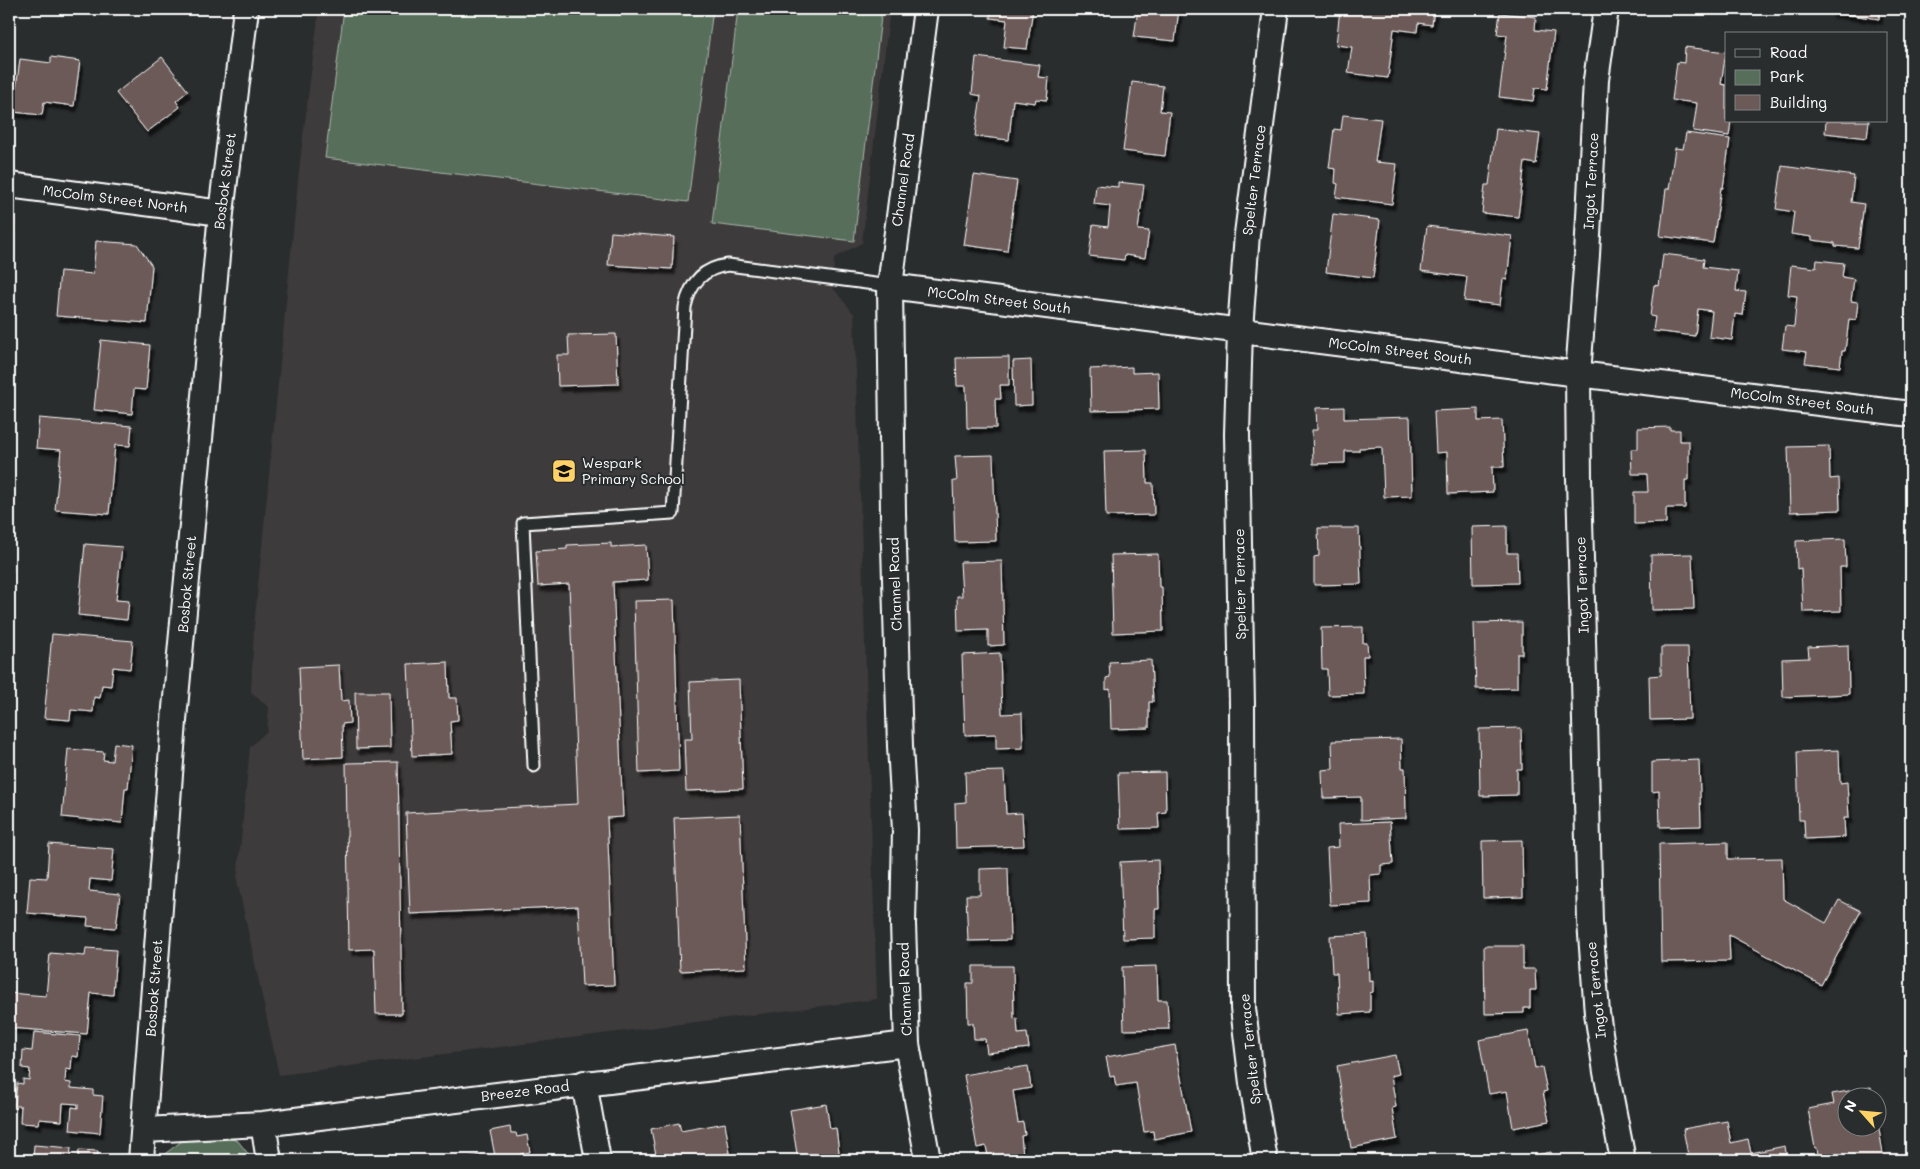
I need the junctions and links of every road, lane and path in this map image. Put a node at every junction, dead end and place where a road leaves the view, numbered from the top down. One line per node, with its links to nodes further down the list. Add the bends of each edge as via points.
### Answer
1 (246, 9): 6 (street, Bosbok Street)
2 (926, 9): 7 (street, Channel Road)
3 (1276, 9): 8 (street, Spelter Terrace, via 1247,234)
4 (1606, 9): 9 (street, Ingot Terrace, via 1596,80)
5 (9, 185): 6 (street, McColm Street North)
6 (221, 213): 15 (street, Bosbok Street, via 175,708)
7 (890, 286): 8 (street, McColm Street South); 11 (lane, via 728,265 710,269 693,283 685,307 673,513 523,523); 12 (street, Channel Road, via 892,513 904,830)
8 (1240, 330): 9 (street, McColm Street South); 20 (street, Spelter Terrace, via 1237,434 1243,1008)
9 (1578, 374): 10 (street, McColm Street South); 21 (street, Ingot Terrace, via 1590,922 1597,1013)
10 (1911, 414)
11 (534, 766)
12 (907, 1044): 13 (street, Breeze Road); 19 (street, Channel Road)
13 (584, 1083): 14 (street, Breeze Road); 18 (street)
14 (263, 1124): 15 (street, Breeze Road); 17 (street)
15 (144, 1130): 16 (street, Bosbok Street)
16 (141, 1160)
17 (269, 1160)
18 (598, 1160)
19 (928, 1160)
20 (1266, 1160)
21 (1623, 1160)

